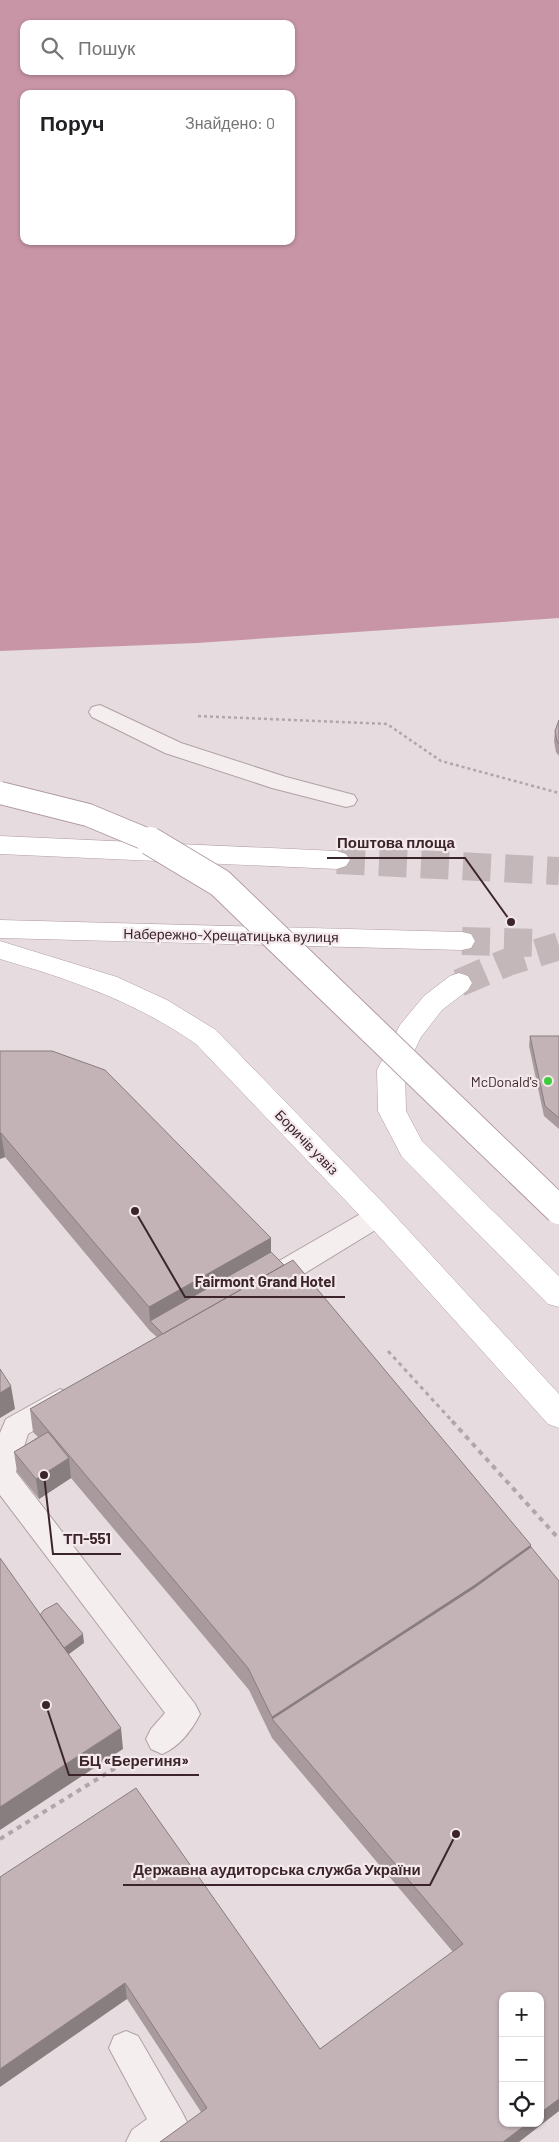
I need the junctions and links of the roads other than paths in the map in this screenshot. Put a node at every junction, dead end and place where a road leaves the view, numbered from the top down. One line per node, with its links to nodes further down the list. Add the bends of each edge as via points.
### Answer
1 (100, 712): 3 (lane, via 173,748)
2 (0, 793): 10 (main road, bridge, via 64,806 97,818 165,847 195,864 220,883)
3 (346, 800)
4 (0, 845): 5 (main road)
5 (337, 860)
6 (0, 929): 7 (main road, Набережно-Хрещатицька вулиця)
7 (462, 941)
8 (0, 950): 11 (main road, Боричів узвіз, via 75,970 178,1016 206,1037)
9 (459, 983): 13 (main road, via 433,1003 410,1032 391,1070 392,1111 412,1150)
10 (559, 1210)
11 (378, 1216): 12 (lane); 15 (main road, Боричів узвіз)
12 (282, 1273)
13 (559, 1295)
14 (85, 1387): 16 (lane, via 16,1427 1,1474 184,1714)
15 (559, 1415)
16 (162, 1739)
17 (126, 2048): 18 (lane, via 170,2124)
18 (144, 2142)

